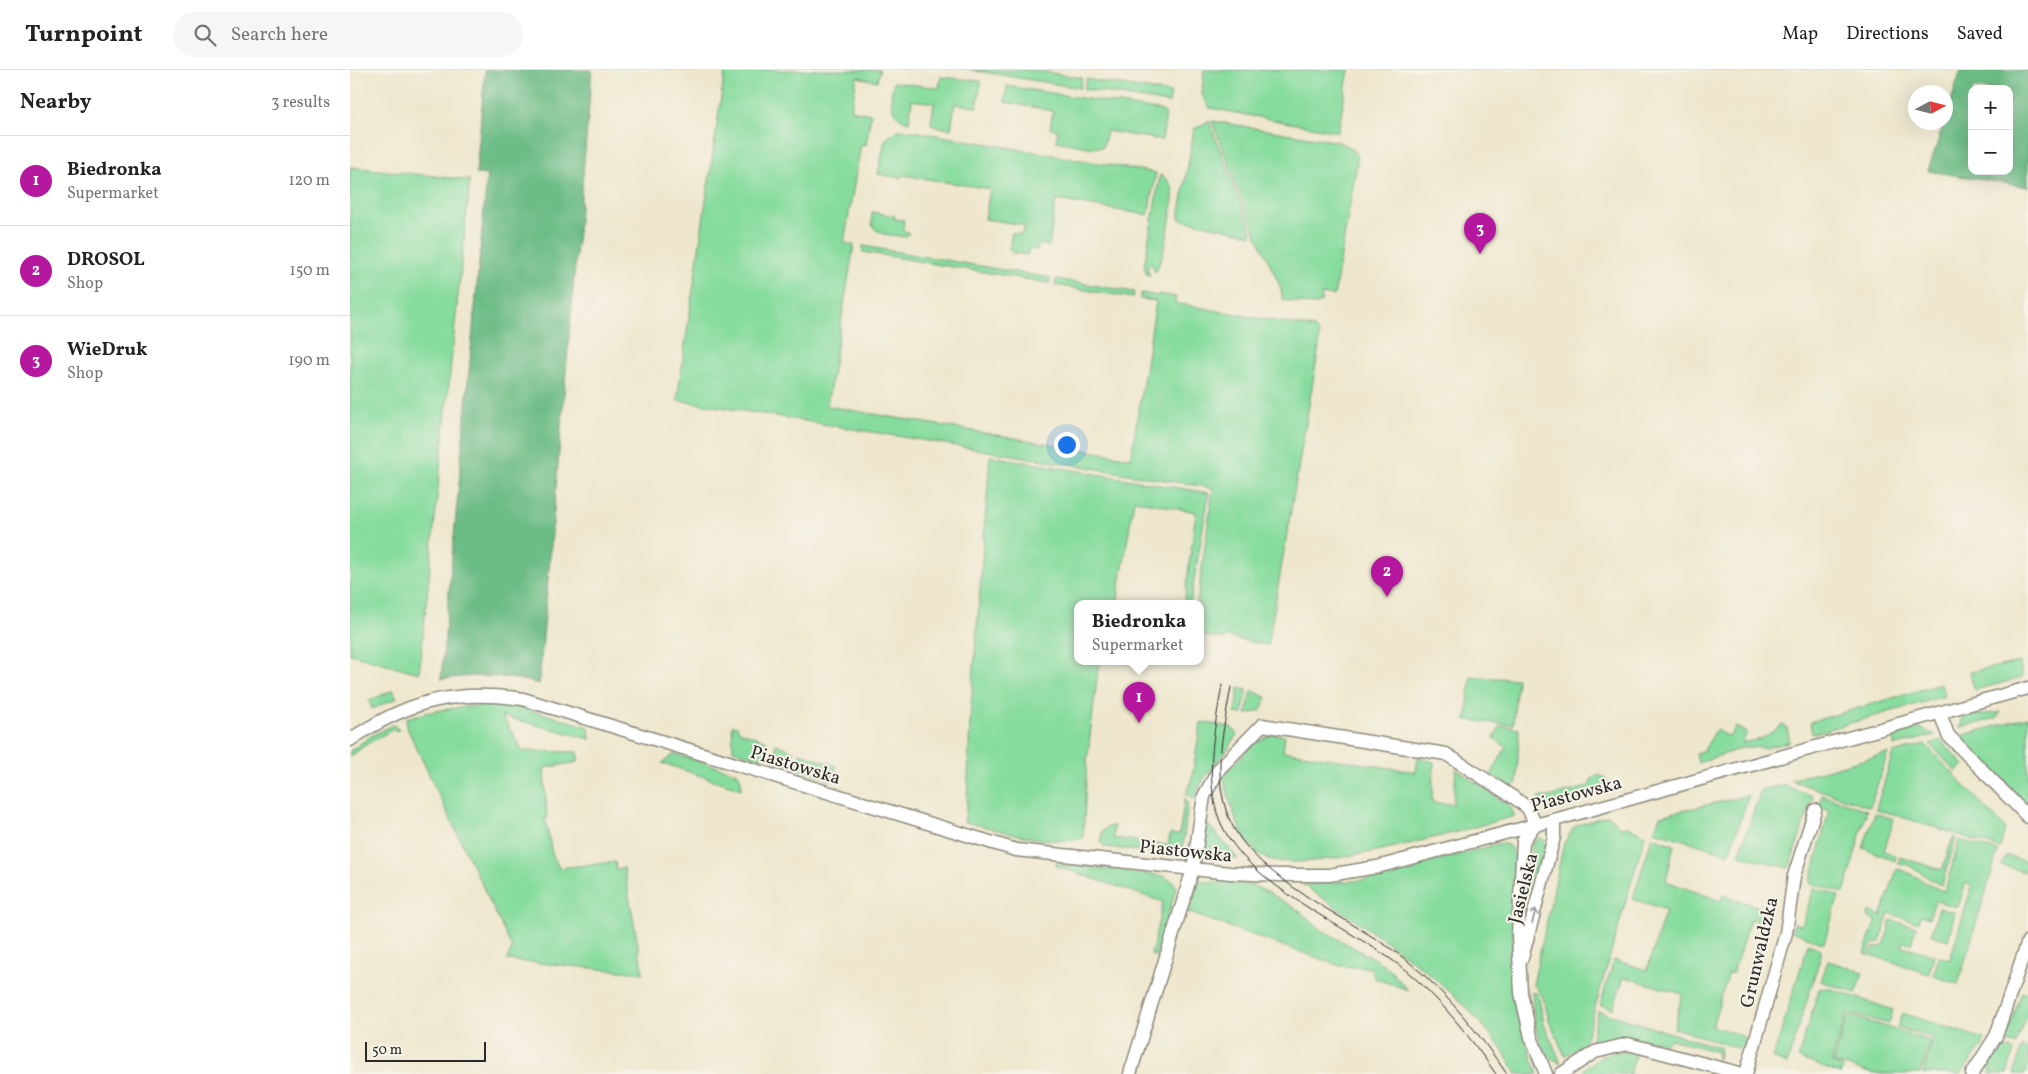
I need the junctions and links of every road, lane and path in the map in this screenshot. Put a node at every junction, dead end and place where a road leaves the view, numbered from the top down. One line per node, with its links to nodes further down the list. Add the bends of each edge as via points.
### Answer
1 (2028, 688): 2 (street, Piastowska)
2 (1940, 713): 5 (street, via 1948,735); 6 (street, Piastowska)
3 (350, 740): 8 (street, Piastowska, via 395,712 432,700 480,695 523,699 1016,850)
4 (1815, 810): 14 (street, Grunwaldzka, via 1794,876 1786,933)
5 (2028, 817)
6 (1554, 820): 7 (street, Piastowska); 10 (street, Jasielska, one-way to 6, via 1554,837)
7 (1536, 824): 8 (street, Piastowska, via 1377,867 1329,874 1265,875); 8 (street, via 1528,808 1446,754 1262,725 1219,770 1208,787 1202,804); 10 (street, Jasielska, via 1523,841 1518,935)
8 (1193, 869): 11 (street)
9 (2028, 942): 15 (street, via 1996,1036)
10 (1520, 963): 12 (street, Jasielska, via 1521,993 1527,1020)
11 (1130, 1074)
12 (1546, 1074)
13 (1561, 1074): 14 (street, Grunwaldzka, via 1595,1052 1628,1044)
14 (1744, 1074)
15 (1972, 1074)

